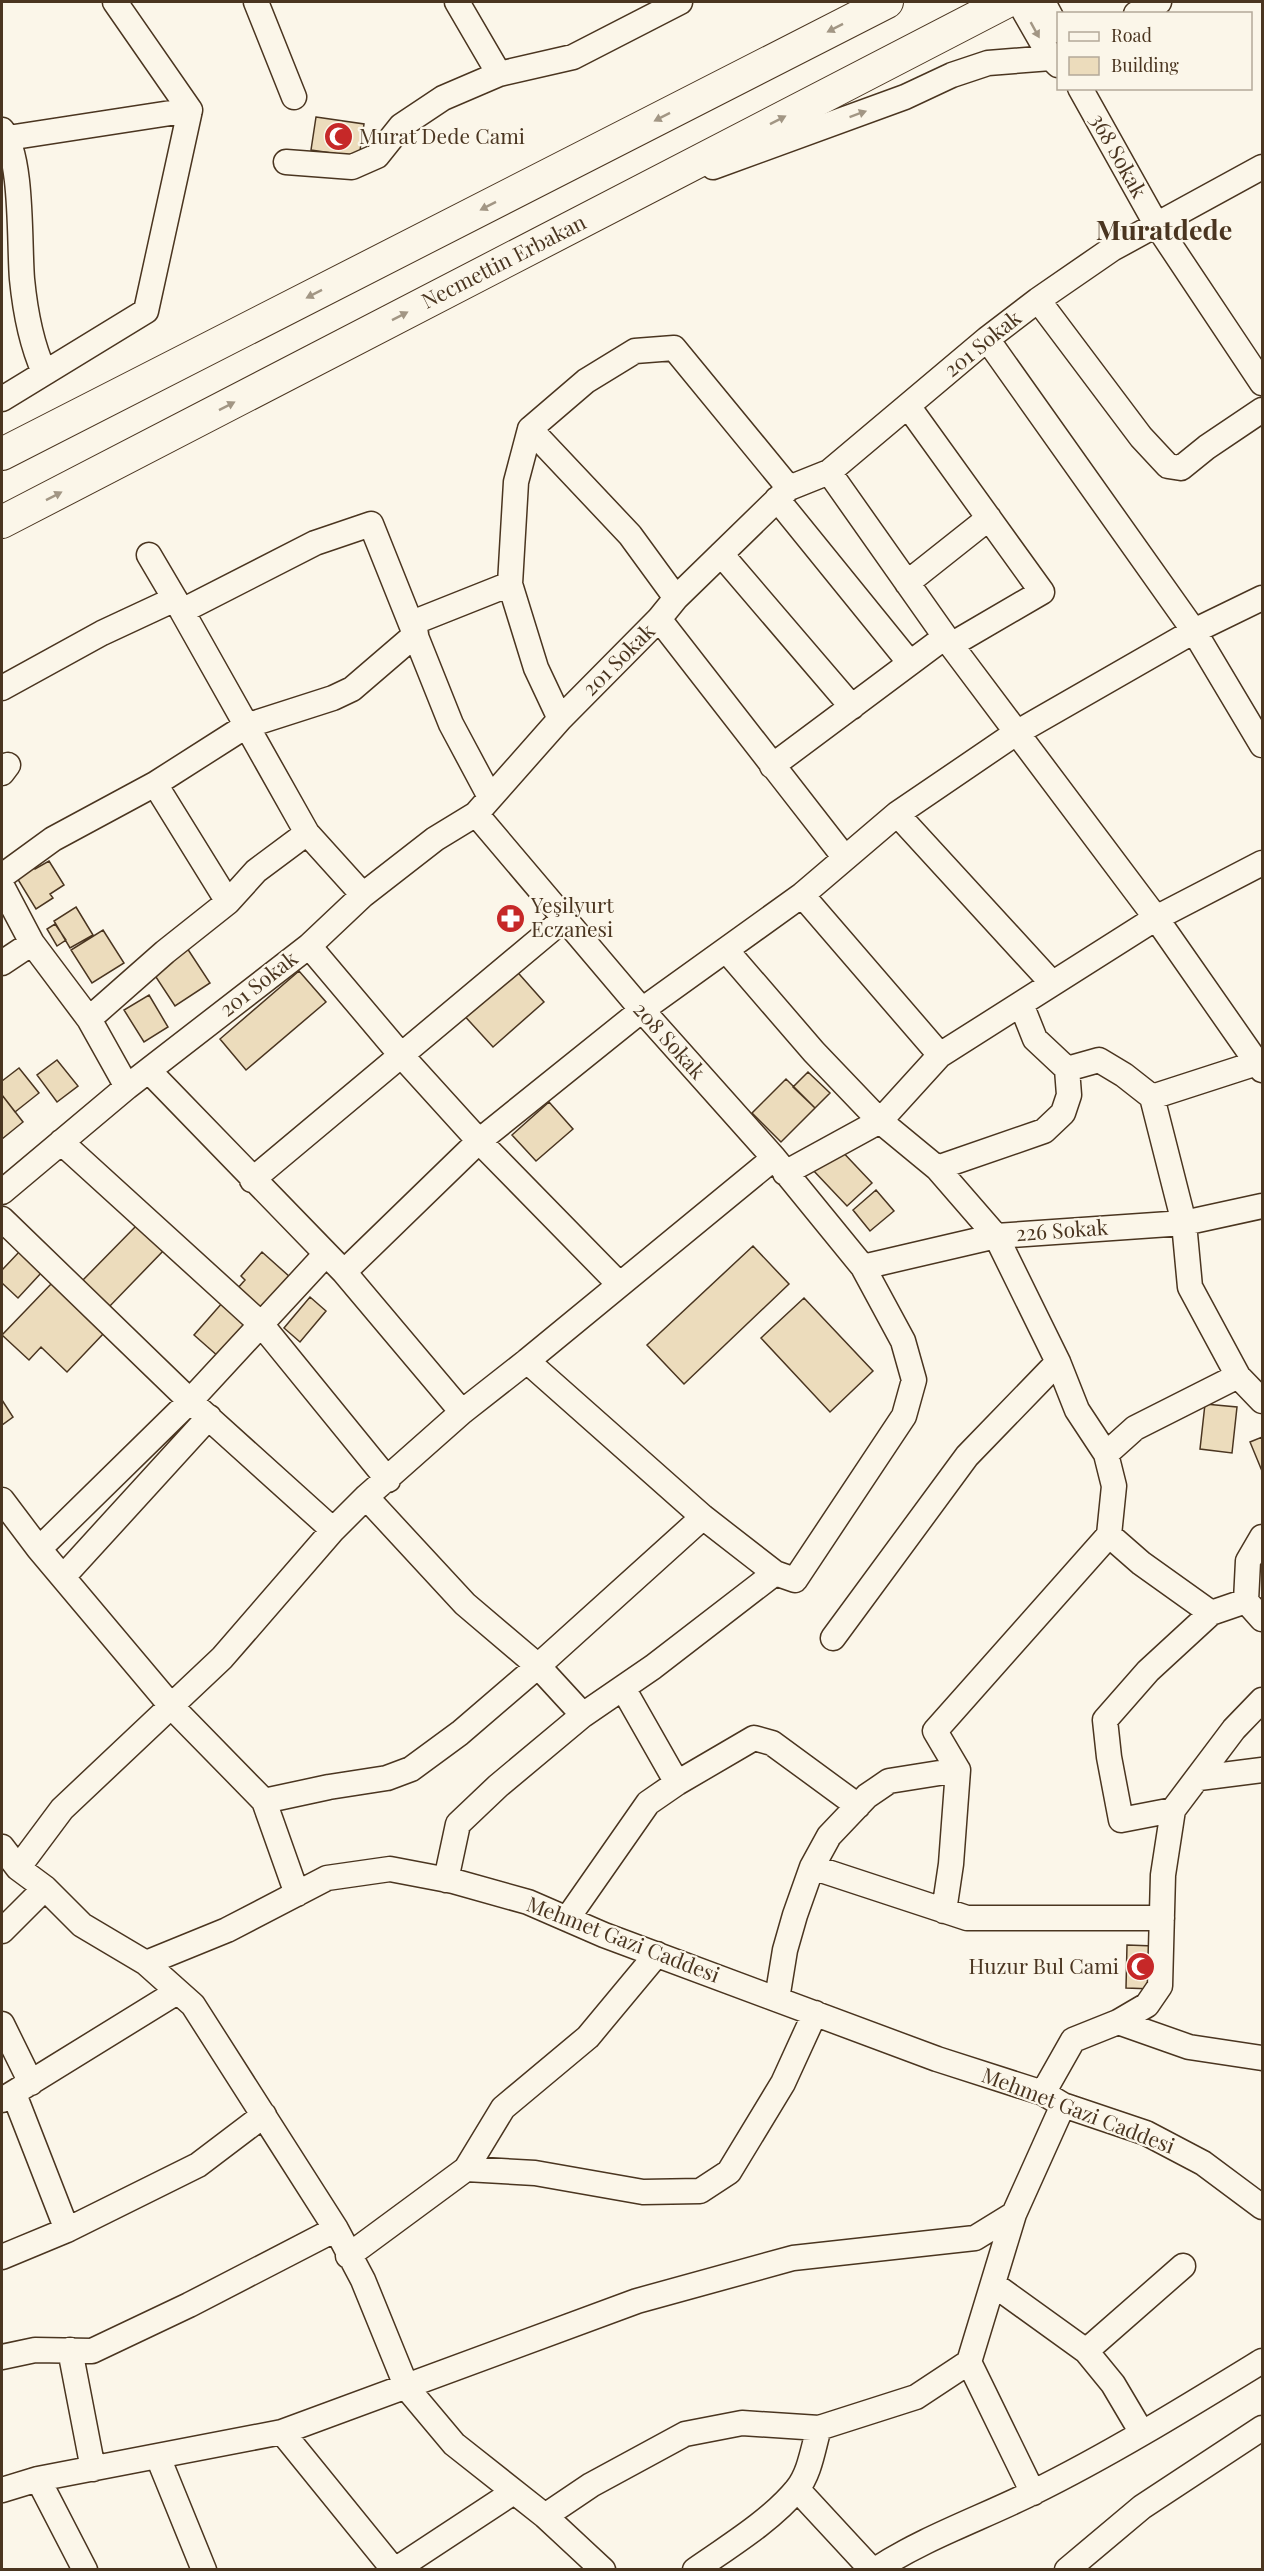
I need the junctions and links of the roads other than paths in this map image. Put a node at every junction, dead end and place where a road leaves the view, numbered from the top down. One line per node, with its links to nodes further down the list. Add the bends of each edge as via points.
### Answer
1 (115, 2): 17 (street)
2 (256, 2): 16 (street)
3 (457, 2): 14 (street)
4 (680, 2): 10 (street)
5 (887, 2): 31 (main road, one-way to 31)
6 (1006, 2): 21 (main road, Necmettin Erbakan, one-way to 6)
7 (1019, 2): 13 (street, one-way to 13)
8 (1042, 2): 12 (street)
9 (1159, 2): 11 (street)
10 (655, 8): 14 (street, via 573,57)
11 (1140, 12)
12 (1057, 27)
13 (1055, 62): 21 (street, one-way to 13, via 988,63)
14 (499, 74): 19 (street, via 443,98 400,126 377,156 352,167)
15 (1081, 90): 22 (street, 368 Sokak)
16 (294, 97)
17 (190, 110): 18 (street); 25 (street, via 147,311)
18 (5, 134): 25 (street, via 17,181 22,281 34,350)
19 (286, 162)
20 (1263, 167): 22 (street, 201 Sokak)
21 (626, 199): 35 (main road, Necmettin Erbakan, one-way to 21)
22 (1156, 224): 23 (street, 201 Sokak); 26 (street, 368 Sokak)
23 (1038, 300): 24 (street, 201 Sokak); 29 (street, via 1141,437 1168,466 1180,468)
24 (987, 339): 28 (street, 201 Sokak); 45 (street)
25 (44, 372): 27 (street)
26 (1263, 383)
27 (2, 399)
28 (908, 406): 32 (street, 201 Sokak); 34 (street)
29 (1263, 410)
30 (530, 429): 33 (street, via 586,381 635,351 674,348); 39 (street, via 516,482); 40 (street, via 630,535)
31 (2, 454)
32 (829, 472): 33 (street, 201 Sokak); 38 (street)
33 (783, 494): 36 (street, 201 Sokak); 47 (street)
34 (989, 518): 38 (street); 46 (street, via 1042,592)
35 (2, 522)
36 (721, 554): 40 (street, 201 Sokak); 49 (street)
37 (149, 555): 42 (street)
38 (907, 583): 46 (street)
39 (510, 584): 44 (street); 50 (street, via 536,668)
40 (676, 598): 43 (street, 201 Sokak)
41 (1263, 598): 45 (street)
42 (178, 605): 44 (street, 208 Sokak, via 315,543 371,524); 48 (street, via 102,633); 51 (street)
43 (659, 619): 50 (street, 201 Sokak); 54 (street)
44 (414, 629): 51 (street, via 352,689); 56 (street, 208 Sokak)
45 (1194, 631): 52 (street); 53 (street)
46 (948, 641): 47 (street); 52 (street)
47 (910, 663): 49 (street)
48 (2, 688)
49 (852, 706): 54 (street)
50 (560, 719): 56 (street, 201 Sokak)
51 (246, 726): 55 (street); 58 (street)
52 (1016, 734): 57 (street); 66 (street)
53 (1263, 745)
54 (772, 765): 59 (street)
55 (155, 784): 61 (street, via 52,839); 65 (street)
56 (483, 805): 63 (street, 201 Sokak); 67 (street, 208 Sokak)
57 (897, 814): 59 (street); 72 (street)
58 (308, 832): 63 (street); 65 (street, via 256,871)
59 (845, 858): 64 (street)
60 (1263, 863): 66 (street)
61 (2, 876)
62 (2, 886): 68 (street)
63 (363, 895): 69 (street, 201 Sokak)
64 (802, 895): 70 (street); 77 (street)
65 (228, 902): 75 (street)
66 (1156, 918): 72 (street); 78 (street)
67 (564, 919): 74 (street, 208 Sokak); 76 (street)
68 (32, 943): 71 (street); 75 (street)
69 (309, 946): 76 (street); 80 (street, 201 Sokak)
70 (726, 950): 74 (street); 83 (street)
71 (2, 963)
72 (1052, 983): 73 (street)
73 (1022, 1004): 77 (street); 79 (street, via 1035,1039)
74 (642, 1010): 84 (street); 86 (street, 208 Sokak)
75 (89, 1019): 81 (street)
76 (401, 1055): 84 (street); 88 (street)
77 (939, 1055): 83 (street)
78 (1260, 1066): 82 (street)
79 (1067, 1069): 82 (street, via 1099,1060); 87 (street, via 1070,1095 1063,1113 1044,1131)
80 (148, 1071): 81 (street, 201 Sokak); 88 (street)
81 (127, 1087): 85 (street, 201 Sokak)
82 (1152, 1097): 92 (street)
83 (880, 1122): 86 (street); 87 (street)
84 (479, 1141): 96 (street); 97 (street)
85 (61, 1142): 89 (street, 201 Sokak); 98 (street)
86 (779, 1165): 95 (street, 208 Sokak); 97 (street)
87 (937, 1168): 93 (street)
88 (252, 1180): 94 (street)
89 (2, 1192)
90 (1263, 1206): 92 (street, 226 Sokak)
91 (2, 1219): 102 (street)
92 (1184, 1223): 93 (street, 226 Sokak); 101 (street, via 1190,1287)
93 (996, 1236): 95 (street, 226 Sokak); 100 (street)
94 (326, 1254): 96 (street); 98 (street)
95 (863, 1267): 115 (street, 208 Sokak, via 903,1341 914,1380 904,1416 795,1580)
96 (344, 1272): 104 (street)
97 (619, 1284): 99 (street)
98 (261, 1324): 102 (street); 107 (street)
99 (527, 1361): 104 (street); 110 (street)
100 (1058, 1362): 106 (street, via 1077,1410); 120 (street, via 967,1456)
101 (1248, 1377): 103 (street); 106 (street, via 1135,1428)
102 (190, 1401): 105 (street); 114 (street)
103 (1263, 1401)
104 (462, 1412): 107 (street)
105 (209, 1416): 111 (street); 116 (street)
106 (1106, 1454): 112 (street, via 1114,1486)
107 (388, 1480): 108 (street)
108 (366, 1497): 111 (street); 121 (street, via 465,1604)
109 (2, 1500): 114 (street)
110 (703, 1516): 115 (street); 121 (street)
111 (333, 1530): 124 (street, via 222,1658)
112 (1109, 1535): 118 (street); 126 (street, via 935,1731)
113 (1263, 1537): 117 (street, via 1248,1561)
114 (39, 1549): 116 (street)
115 (775, 1573): 122 (street)
116 (63, 1577): 124 (street)
117 (1246, 1600): 118 (street); 119 (street)
118 (1211, 1613): 132 (street, via 1148,1671 1105,1720 1121,1820)
119 (1263, 1619)
120 (833, 1638)
121 (538, 1666): 125 (street); 130 (street, via 411,1769 387,1778)
122 (623, 1688): 125 (street); 129 (street)
123 (1263, 1700): 128 (street, via 1234,1729)
124 (172, 1707): 130 (street); 135 (street, via 62,1809)
125 (583, 1715): 136 (street, via 498,1785 458,1824)
126 (958, 1770): 131 (street, via 889,1780); 139 (street)
127 (1263, 1770): 128 (street)
128 (1199, 1778): 132 (street)
129 (676, 1782): 131 (street, via 754,1738 772,1743); 141 (street, via 648,1803)
130 (264, 1801): 138 (street)
131 (858, 1806): 134 (street, via 829,1836)
132 (1173, 1810): 140 (street, via 1163,1875)
133 (2, 1846): 135 (street)
134 (812, 1867): 139 (street); 146 (street, via 785,1950)
135 (18, 1868): 137 (street)
136 (446, 1880): 138 (street, Mehmet Gazi Caddesi, via 390,1869 327,1878); 141 (street, Mehmet Gazi Caddesi, via 528,1902)
137 (45, 1888): 142 (street); 144 (street, via 82,1924)
138 (297, 1894): 144 (street, Mehmet Gazi Caddesi, via 227,1930)
139 (944, 1911): 140 (street, via 967,1918)
140 (1162, 1918): 148 (street, via 1161,1986 1148,2005)
141 (567, 1919): 143 (street, Mehmet Gazi Caddesi)
142 (2, 1931)
143 (657, 1954): 146 (street, Mehmet Gazi Caddesi); 154 (street, via 588,2037 503,2108)
144 (146, 1963): 145 (street)
145 (177, 1992): 151 (street); 153 (street, via 193,2005)
146 (777, 1999): 147 (street, Mehmet Gazi Caddesi)
147 (815, 2013): 152 (street, Mehmet Gazi Caddesi); 154 (street, via 783,2083 734,2165 700,2191 643,2192 535,2173)
148 (1118, 2022): 150 (street, via 1189,2047); 152 (street, via 1073,2040)
149 (2, 2024): 151 (street)
150 (1263, 2058)
151 (15, 2092): 158 (street)
152 (1053, 2099): 155 (street, Mehmet Gazi Caddesi, via 1146,2133 1194,2158); 156 (street)
153 (264, 2115): 157 (street); 158 (street, via 198,2165)
154 (466, 2169): 159 (street)
155 (1263, 2207)
156 (1014, 2214): 162 (street); 168 (street, via 975,2238 793,2258 637,2301)
157 (336, 2229): 159 (street); 163 (street, via 92,2351)
158 (67, 2230): 160 (street)
159 (348, 2256): 168 (street, via 363,2280)
160 (2, 2257)
161 (1183, 2266): 164 (street)
162 (993, 2284): 164 (street); 167 (street)
163 (70, 2350): 165 (street, via 35,2350); 174 (street)
164 (1086, 2351): 172 (street, via 1113,2384)
165 (2, 2357)
166 (1263, 2361): 172 (street)
167 (969, 2362): 169 (street, via 916,2397); 179 (street)
168 (407, 2388): 171 (street); 178 (street, via 454,2445)
169 (819, 2428): 176 (street, via 807,2471); 180 (street, via 742,2423 685,2434 591,2485)
170 (1263, 2428): 187 (street, via 1142,2507)
171 (282, 2432): 173 (street); 183 (street)
172 (1142, 2433): 179 (street)
173 (158, 2457): 174 (street); 182 (street)
174 (93, 2469): 175 (street)
175 (38, 2479): 177 (street); 181 (street)
176 (797, 2489): 185 (street, via 746,2535); 186 (street)
177 (2, 2490)
178 (512, 2493): 180 (street); 183 (street)
179 (1033, 2493): 186 (street, via 906,2550)
180 (544, 2516): 184 (street)
181 (85, 2570)
182 (204, 2570)
183 (394, 2570)
184 (603, 2570)
185 (695, 2570)
186 (874, 2570)
187 (1067, 2570)

